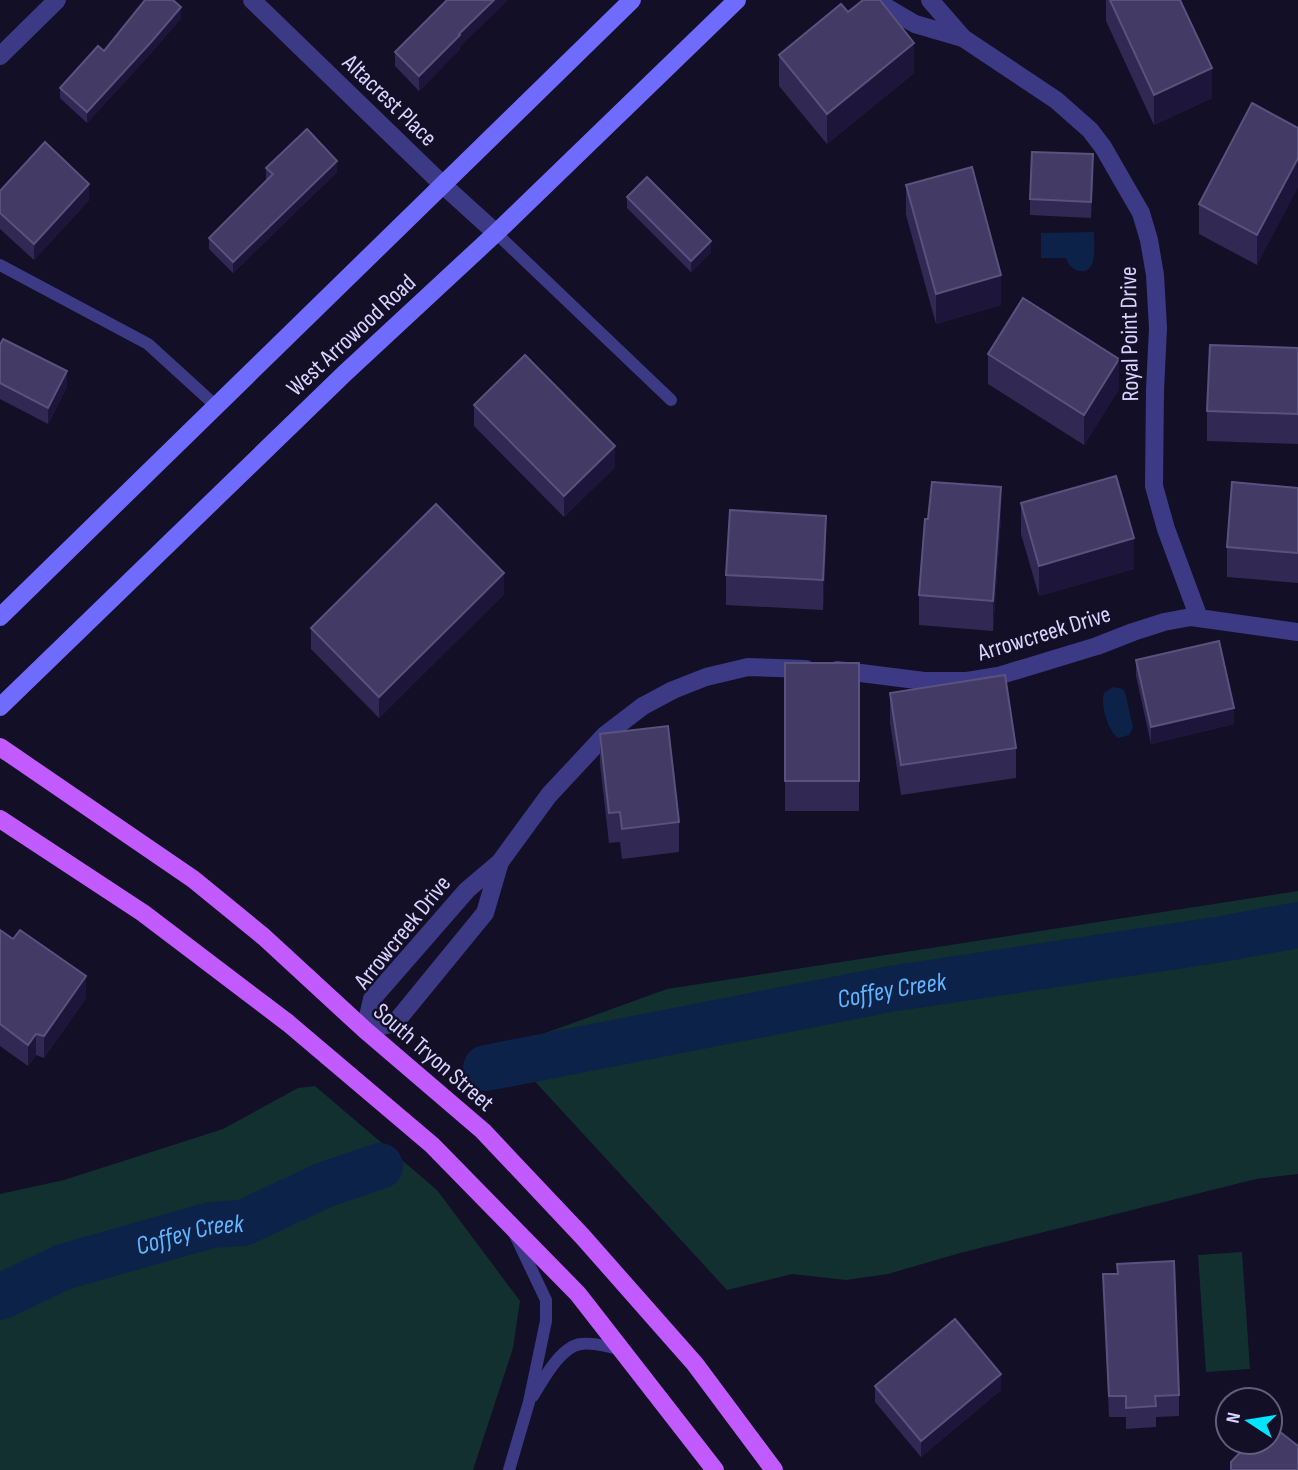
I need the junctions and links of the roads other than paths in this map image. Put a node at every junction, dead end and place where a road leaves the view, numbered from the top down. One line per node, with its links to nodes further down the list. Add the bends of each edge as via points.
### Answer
1 (57, 0): 8 (street)
2 (252, 0): 9 (street, Altacrest Place)
3 (632, 0): 9 (main road, West Arrowood Road)
4 (737, 0): 10 (main road, West Arrowood Road)
5 (878, 0): 7 (street, Royal Point Drive, via 915,24)
6 (930, 0): 7 (street, Royal Point Drive)
7 (963, 38): 15 (street, Royal Point Drive, via 1040,89 1090,130 1141,213 1155,275 1158,328 1154,486)
8 (0, 57)
9 (443, 185): 10 (street, Altacrest Place); 13 (main road, West Arrowood Road)
10 (496, 233): 12 (lane); 17 (main road, West Arrowood Road)
11 (0, 265): 13 (lane, via 148,344)
12 (671, 400)
13 (216, 406): 14 (main road, West Arrowood Road)
14 (0, 617)
15 (1199, 618): 16 (street, Arrowcreek Drive); 20 (street, Arrowcreek Drive, via 1164,622 998,676 967,681 748,667 706,677 643,706 605,735 549,795)
16 (1298, 632)
17 (0, 707)
18 (0, 747): 21 (main road, South Tryon Street, via 221,901)
19 (0, 818): 22 (main road, via 143,913 288,1023 432,1145)
20 (500, 862): 21 (street, Arrowcreek Drive, via 467,890 372,999); 21 (street, Arrowcreek Drive, via 485,913 395,1023)
21 (365, 1031): 27 (main road, South Tryon Street, via 483,1131 574,1227 695,1364)
22 (510, 1226): 23 (main road, via 578,1294); 24 (lane, via 546,1300)
23 (620, 1349): 24 (lane, via 584,1343 573,1346 554,1363); 26 (main road)
24 (529, 1402): 25 (lane)
25 (509, 1470)
26 (715, 1470)
27 (774, 1470)

